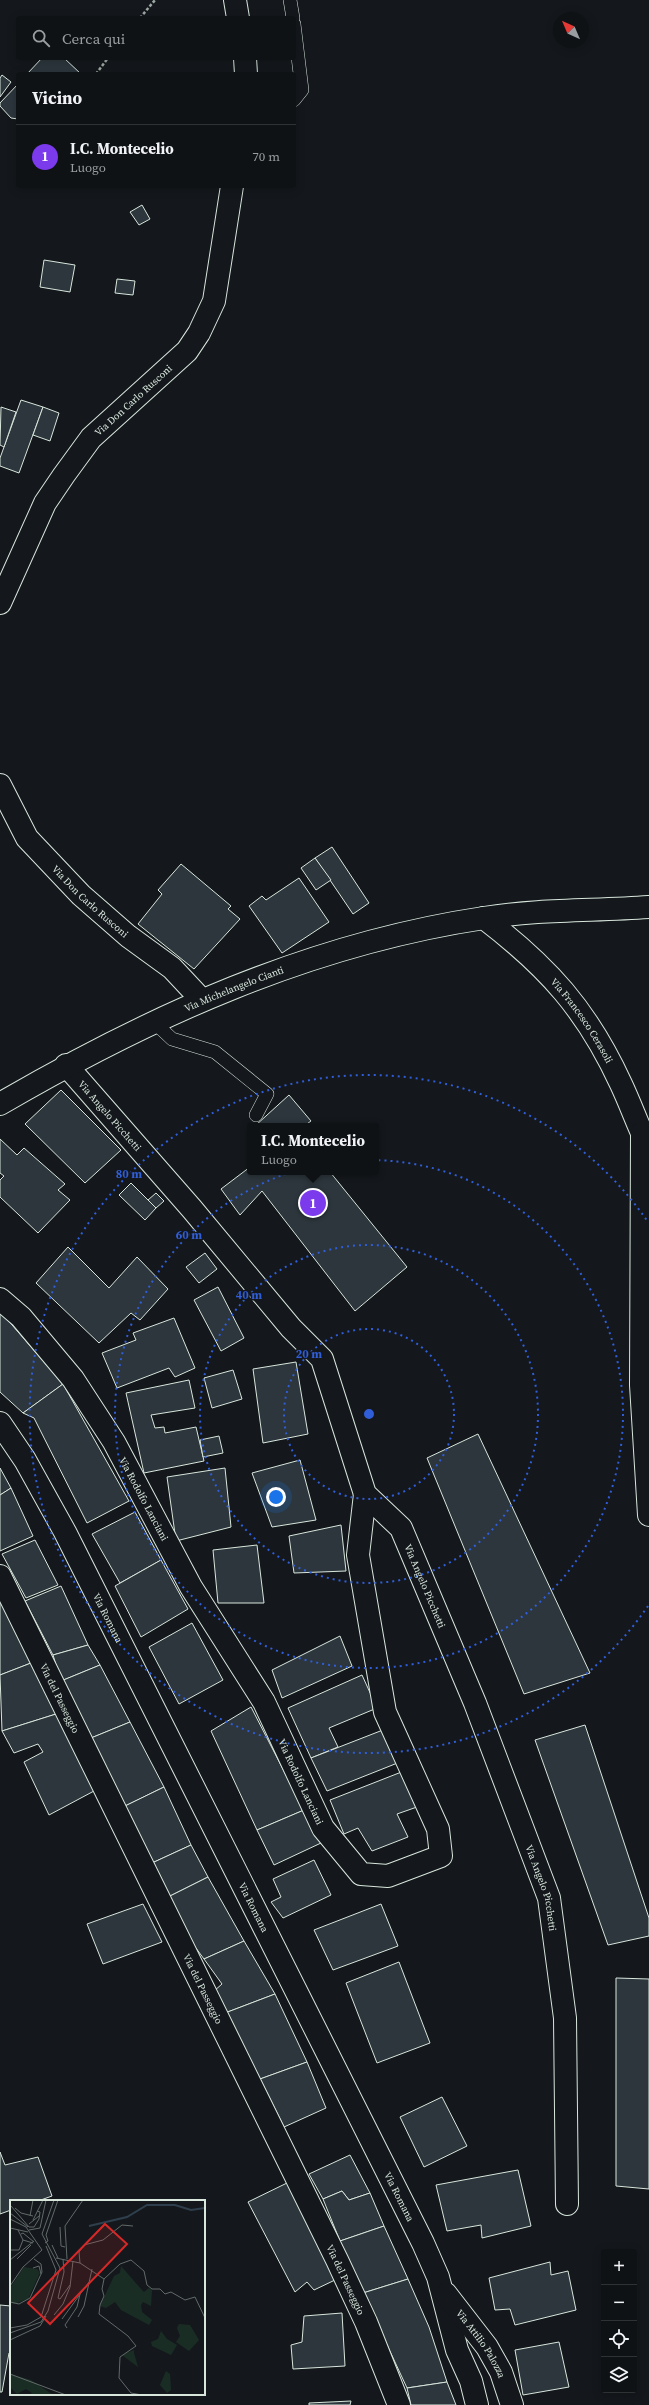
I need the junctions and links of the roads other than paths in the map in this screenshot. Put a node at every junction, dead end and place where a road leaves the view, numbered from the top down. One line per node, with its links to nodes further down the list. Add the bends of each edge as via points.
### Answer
1 (235, 0): 3 (street)
2 (290, 0): 4 (lane)
3 (238, 16)
4 (293, 16)
5 (296, 40): 8 (lane, via 302,90)
6 (245, 60): 7 (street)
7 (246, 72)
8 (296, 98)
9 (232, 188): 10 (street, Via Don Carlo Rusconi, via 214,301 199,333 187,351 91,438 45,504)
10 (0, 603)
11 (0, 785): 14 (street, Via Don Carlo Rusconi, via 27,838 81,895 128,936 172,968)
12 (649, 907): 13 (street, Via Michelangelo Cianti, via 566,909)
13 (484, 918): 14 (street, Via Michelangelo Cianti, via 370,941); 19 (street, Via Francesco Cerasoli, via 537,961 574,1003 607,1057)
14 (201, 999): 15 (street, Via Michelangelo Cianti)
15 (154, 1022): 16 (street, Via Michelangelo Cianti); 18 (lane, via 172,1039 215,1052 267,1094)
16 (66, 1065): 17 (street, Via Michelangelo Cianti); 23 (street, Via Angelo Picchetti, via 192,1209 291,1328 322,1359)
17 (0, 1104)
18 (256, 1115)
19 (645, 1140): 22 (street, via 641,1385)
20 (0, 1299): 23 (street, Via Rodolfo Lanciani, via 21,1317 73,1378 114,1442 190,1587 264,1702 324,1828 362,1874 388,1876 440,1856 438,1829 385,1712 358,1555)
21 (0, 1423): 27 (street, Via Romana, via 25,1460 65,1532 423,2243)
22 (648, 1470): 24 (street)
23 (365, 1494): 26 (street, Via Angelo Picchetti, via 401,1528 475,1703 549,1898 565,2018)
24 (649, 1515)
25 (0, 1576): 28 (street, Via del Passeggio, via 337,2260 366,2322)
26 (567, 2204)
27 (441, 2288): 29 (street, Via Romana, via 457,2350 471,2381); 30 (street, Via Attilio Palozza, via 487,2347 501,2372)
28 (399, 2405)
29 (477, 2405)
30 (512, 2405)

